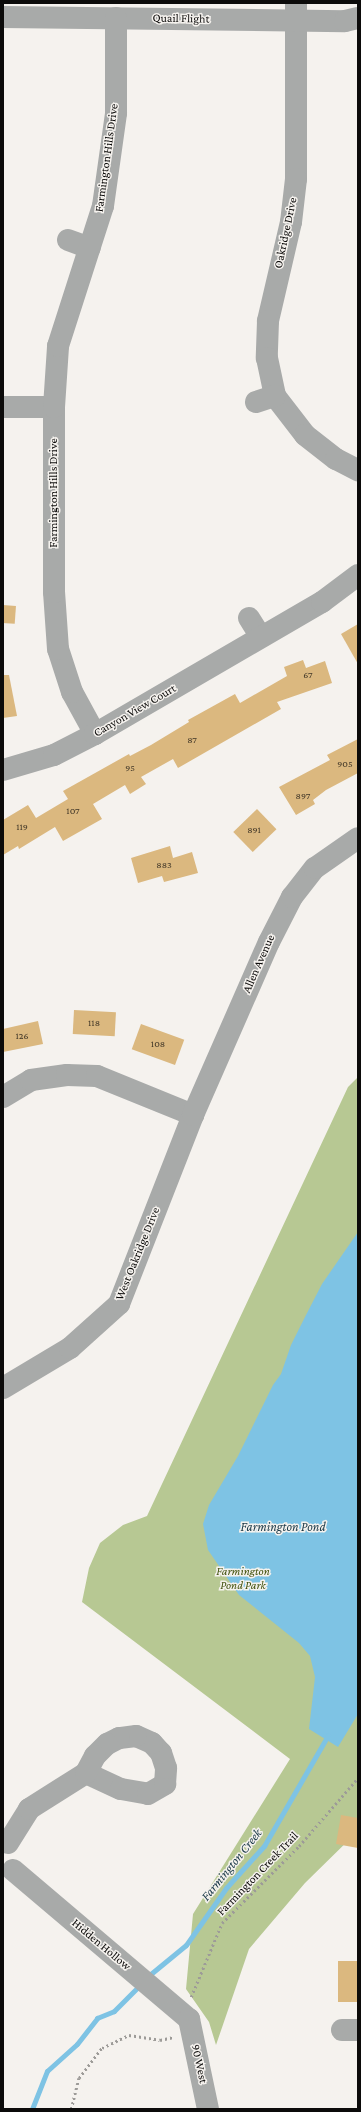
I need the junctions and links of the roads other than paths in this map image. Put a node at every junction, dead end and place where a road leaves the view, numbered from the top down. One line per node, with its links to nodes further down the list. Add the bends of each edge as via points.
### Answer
1 (296, 12): 3 (street, Quail Flight); 4 (street, Quail Flight); 9 (street, Oakridge Drive, via 296,179 291,222 268,321 266,399 336,459)
2 (3, 17): 3 (street, Quail Flight)
3 (116, 18): 6 (street, Farmington Hills Drive, via 116,113 103,206)
4 (358, 18)
5 (68, 240): 6 (street)
6 (90, 248): 8 (street, Farmington Hills Drive, via 58,346)
7 (3, 407): 8 (street)
8 (54, 408): 13 (street, Farmington Hills Drive, via 54,592 58,649 72,692)
9 (358, 470)
10 (358, 575): 12 (street, Canyon View Court, via 322,602)
11 (249, 618): 12 (street)
12 (261, 638): 13 (street, Canyon View Court)
13 (95, 734): 14 (street, Canyon View Court, via 54,755)
14 (3, 770)
15 (358, 838): 17 (street, Allen Avenue, via 315,868 292,897 269,942)
16 (3, 1097): 17 (street, via 31,1080 67,1075 97,1076)
17 (193, 1115): 18 (street, West Oakridge Drive, via 119,1304 70,1348)
18 (3, 1388)
19 (86, 1773): 20 (street, Hidden Hollow, via 29,1809)
20 (5, 1842): 21 (street, Hidden Hollow, via 14,1856)
21 (8, 1876): 22 (street, Hidden Hollow, via 130,1969)
22 (190, 2019): 23 (street, 90 West)
23 (208, 2109)

